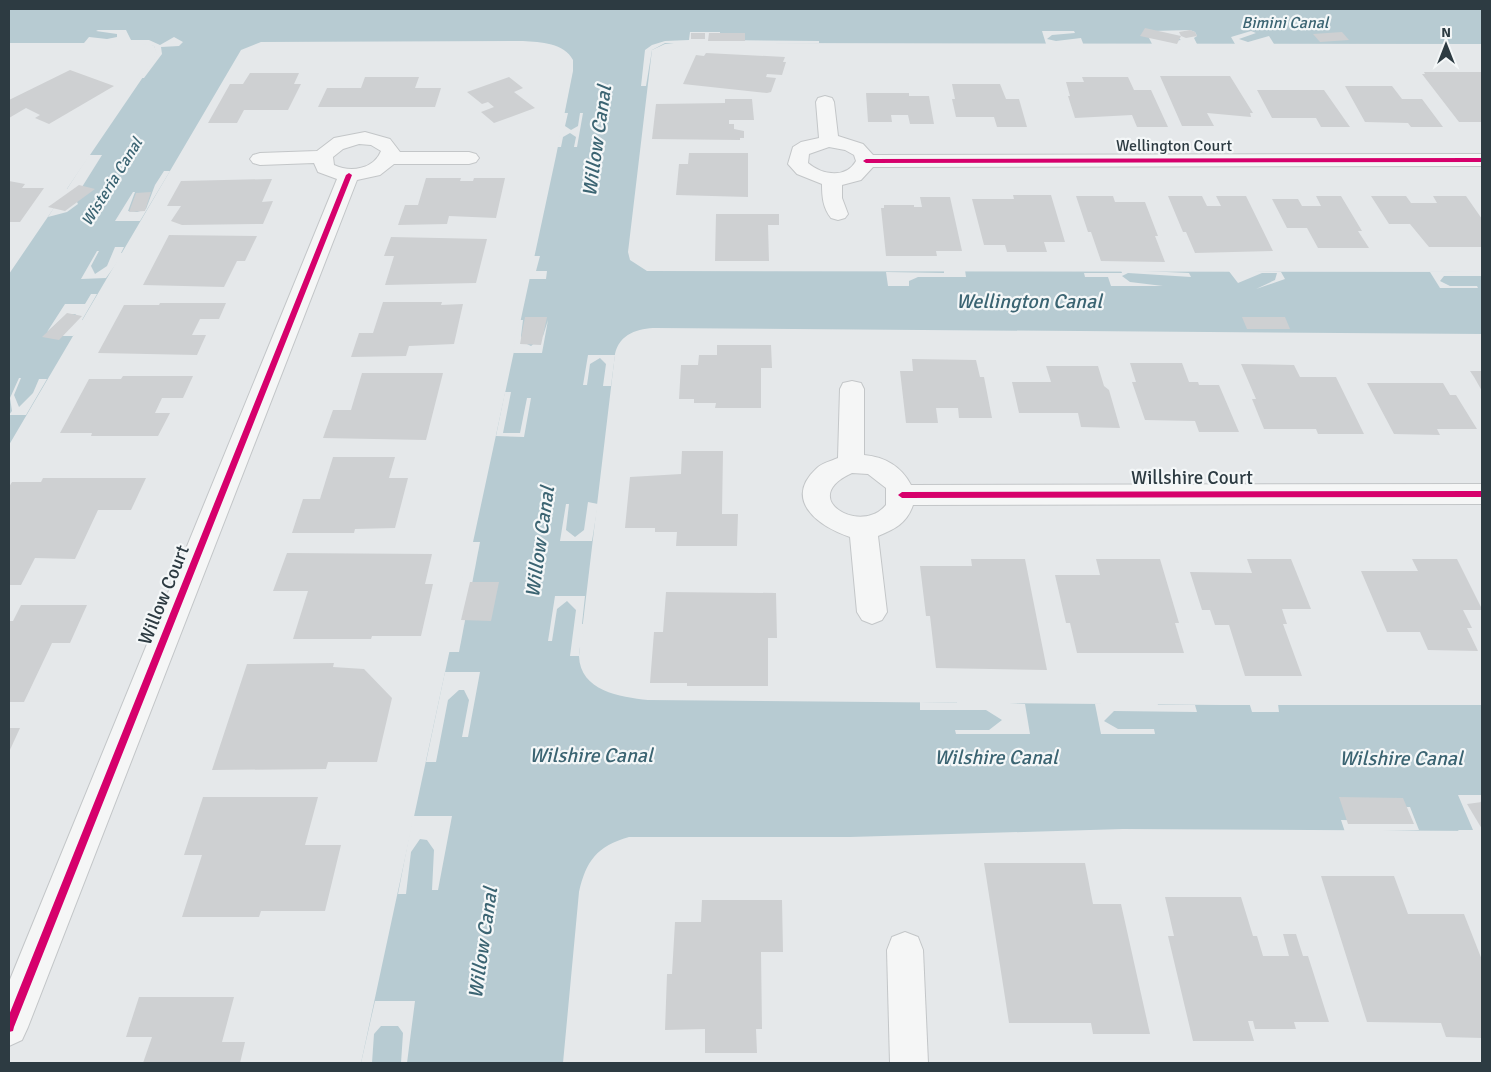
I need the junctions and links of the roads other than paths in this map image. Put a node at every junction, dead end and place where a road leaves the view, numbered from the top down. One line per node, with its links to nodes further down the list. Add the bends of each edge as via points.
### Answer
1 (825, 102): 2 (street)
2 (829, 141): 8 (street, via 852,145 860,150); 10 (street, via 800,151 798,164 811,175)
3 (323, 157): 4 (street, via 336,145 365,138 388,146); 6 (street); 9 (street, via 322,163 331,172)
4 (390, 158): 5 (street); 9 (street, via 370,172)
5 (469, 158)
6 (260, 159)
7 (1482, 160): 8 (street, Wellington Court)
8 (866, 161): 10 (street, via 856,174)
9 (349, 175): 19 (street, Willow Court)
10 (832, 179): 11 (street, via 832,198)
11 (838, 214)
12 (852, 389): 13 (street)
13 (851, 464): 14 (street, via 878,467 890,474 899,484); 16 (street, via 835,467 824,474 815,494 826,516 838,523)
14 (902, 494): 15 (street, Willshire Court); 16 (street, via 901,506 894,516 884,523)
15 (1482, 494)
16 (863, 527): 17 (street)
17 (872, 612)
18 (905, 950): 20 (street)
19 (9, 1027)
20 (909, 1063)

